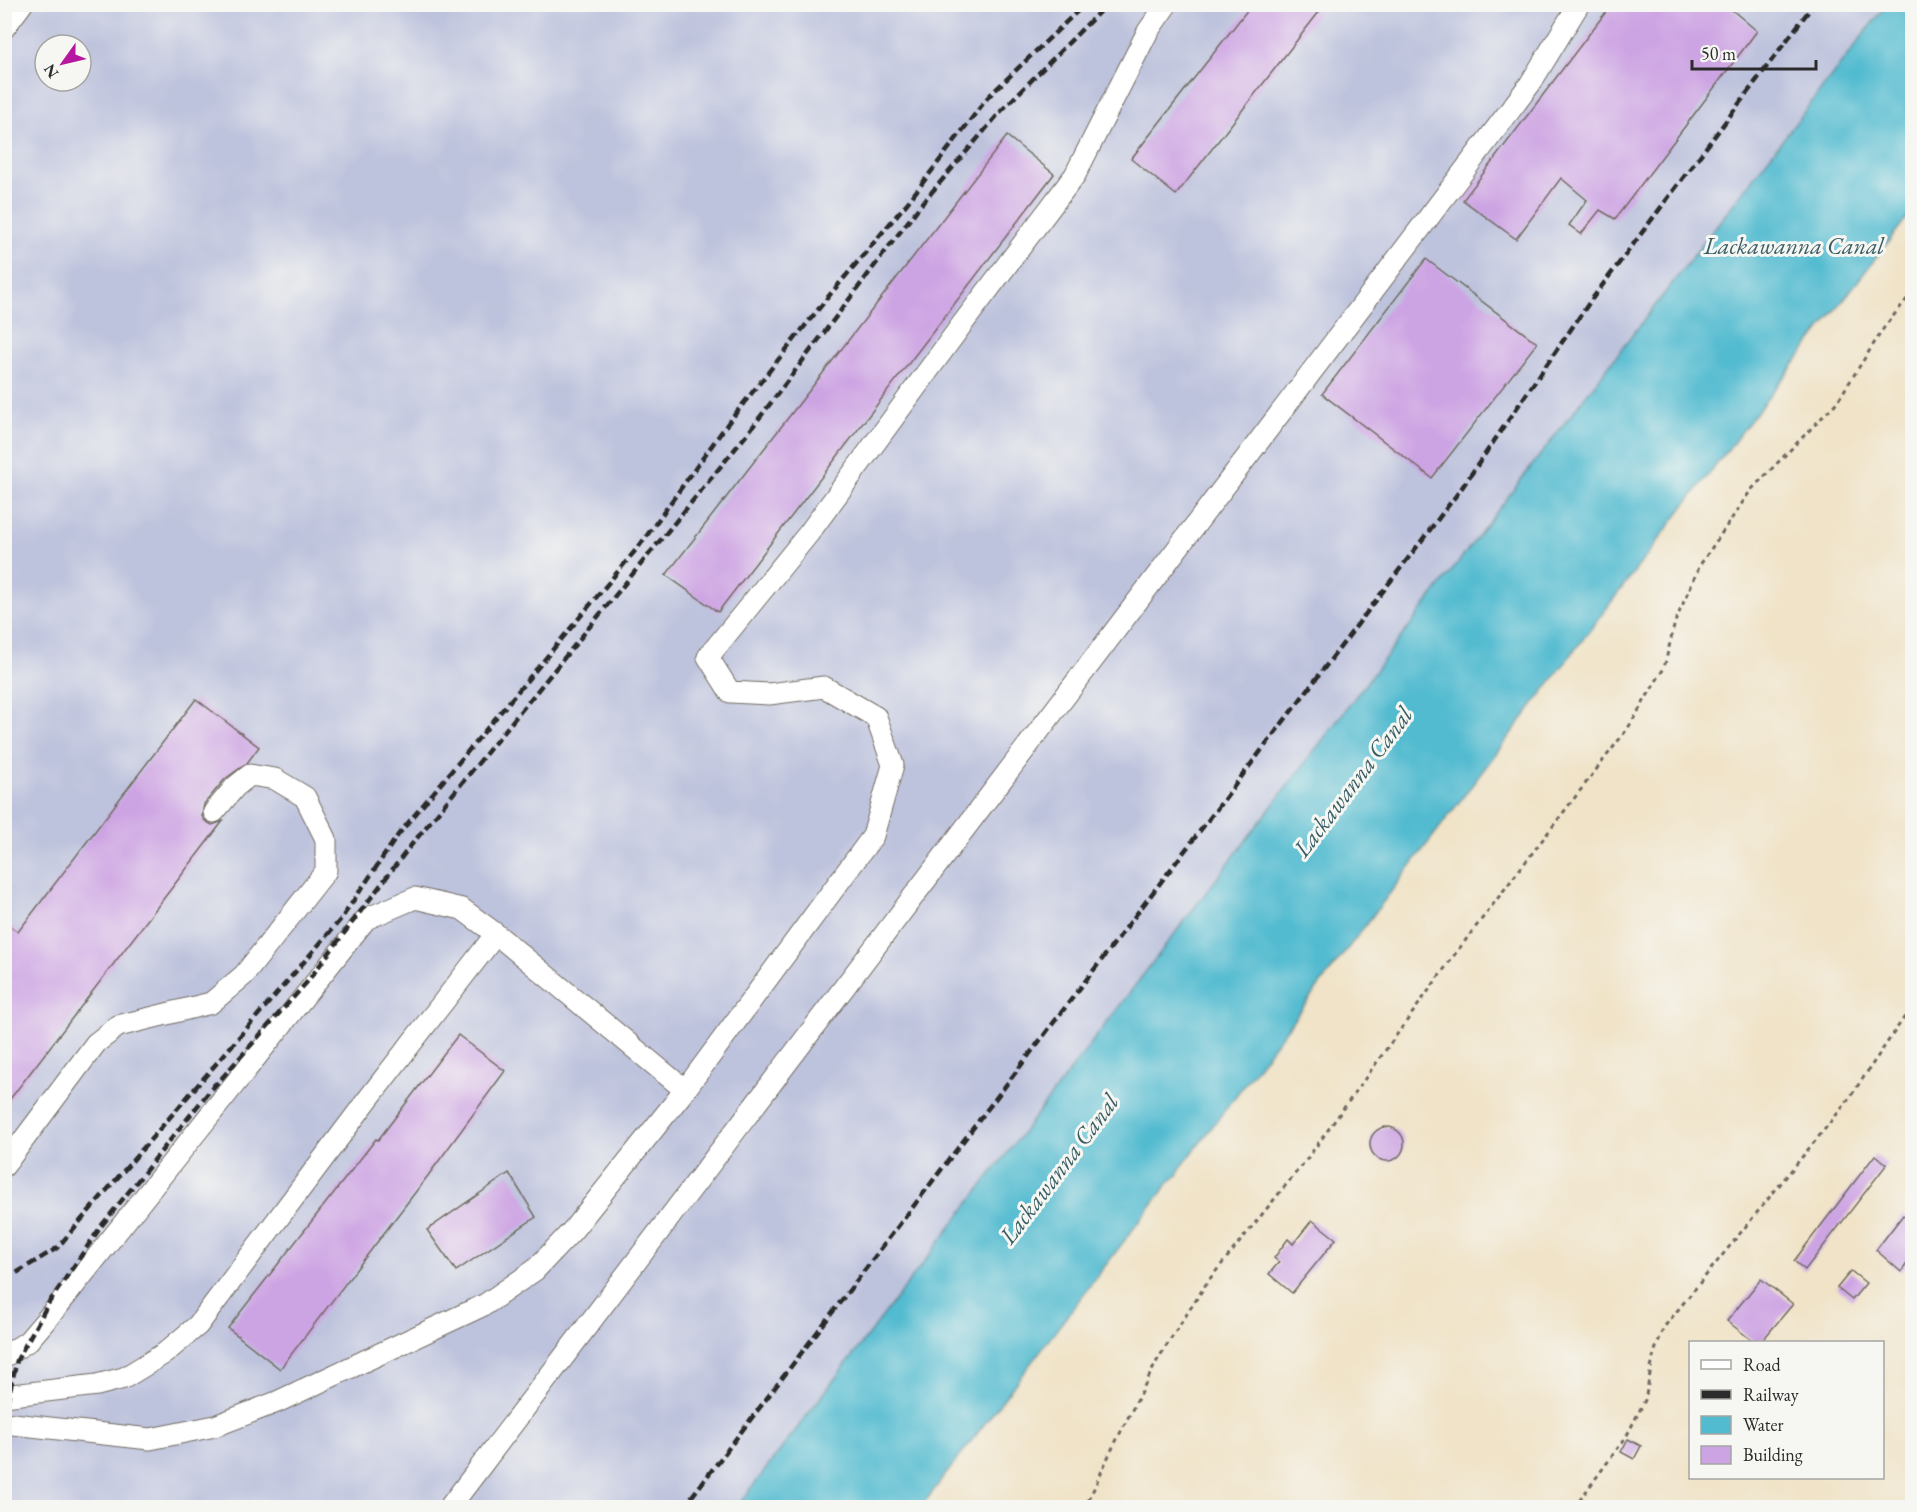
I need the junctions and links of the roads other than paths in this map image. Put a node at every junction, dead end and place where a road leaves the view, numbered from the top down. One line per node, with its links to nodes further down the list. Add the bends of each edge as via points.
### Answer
1 (22, 4): 4 (lane)
2 (1167, 4): 7 (lane, via 1148,32 1076,175 809,533 708,657 730,692 769,694 824,687 876,717 893,765 873,836)
3 (1579, 4): 12 (lane, via 1530,84)
4 (4, 28)
5 (214, 812): 8 (lane, via 250,775 275,779 305,797 326,839 326,871 244,975 211,1003 118,1026 96,1042)
6 (496, 934): 7 (lane); 9 (lane, via 462,909 415,898 366,919 57,1307 28,1341); 10 (lane, via 198,1324 165,1353 124,1378)
7 (684, 1090): 11 (lane, via 572,1231 536,1270 486,1304 277,1402 215,1426 150,1439)
8 (4, 1167)
9 (4, 1357)
10 (4, 1396)
11 (4, 1423)
12 (449, 1508)

